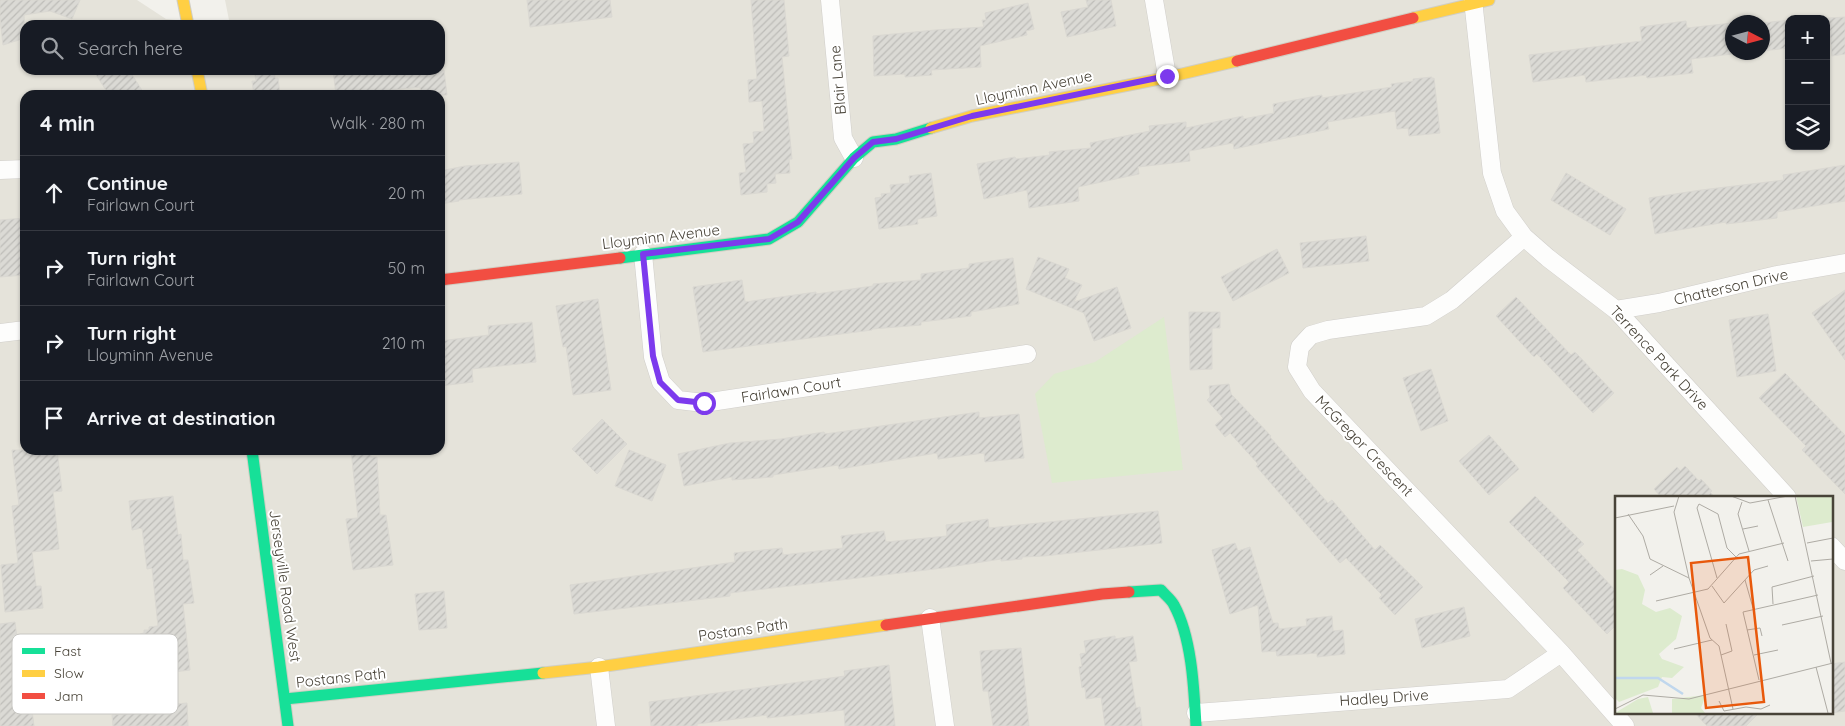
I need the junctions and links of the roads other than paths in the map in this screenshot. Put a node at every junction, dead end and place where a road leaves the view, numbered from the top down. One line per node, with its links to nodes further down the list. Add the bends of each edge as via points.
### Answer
1 (182, 0): 5 (street)
2 (830, 0): 9 (street, Blair Lane, via 843,138)
3 (1154, 0): 7 (street)
4 (1479, 1): 7 (street, Lloyminn Avenue); 12 (street, Terrence Park Drive, via 1492,174 1505,211)
5 (187, 20)
6 (198, 75): 8 (street)
7 (1167, 76): 9 (street, Lloyminn Avenue, via 972,116 896,139 873,142)
8 (201, 90)
9 (854, 158): 13 (street, Lloyminn Avenue, via 798,222 769,239)
10 (20, 169): 11 (street)
11 (0, 170)
12 (1524, 237): 16 (street, Terrence Park Drive); 25 (street, McGregor Crescent, via 1452,300 1426,316 1312,335 1300,346 1297,367 1312,392)
13 (643, 254): 15 (street, Lloyminn Avenue); 19 (street, Fairlawn Court, via 653,356 660,382 678,400 704,403)
14 (1845, 263): 16 (street, Chatterson Drive)
15 (445, 279)
16 (1616, 310): 21 (street, Terrence Park Drive)
17 (20, 331): 18 (street)
18 (0, 333)
19 (1027, 354)
20 (253, 455): 27 (street, Jerseyville Road West)
21 (1786, 496)
22 (1832, 547): 23 (street)
23 (1845, 561)
24 (930, 618): 26 (street, Postans Path); 28 (street, Postans Path, via 1102,594 1161,590 1174,604 1182,627); 31 (street)
25 (1561, 653): 28 (street, Hadley Drive, via 1508,689); 32 (street, McGregor Crescent)
26 (599, 667): 27 (street, Postans Path); 30 (street)
27 (285, 699): 29 (street, Jerseyville Road West)
28 (1196, 720)
29 (288, 726)
30 (606, 726)
31 (945, 726)
32 (1625, 726)

